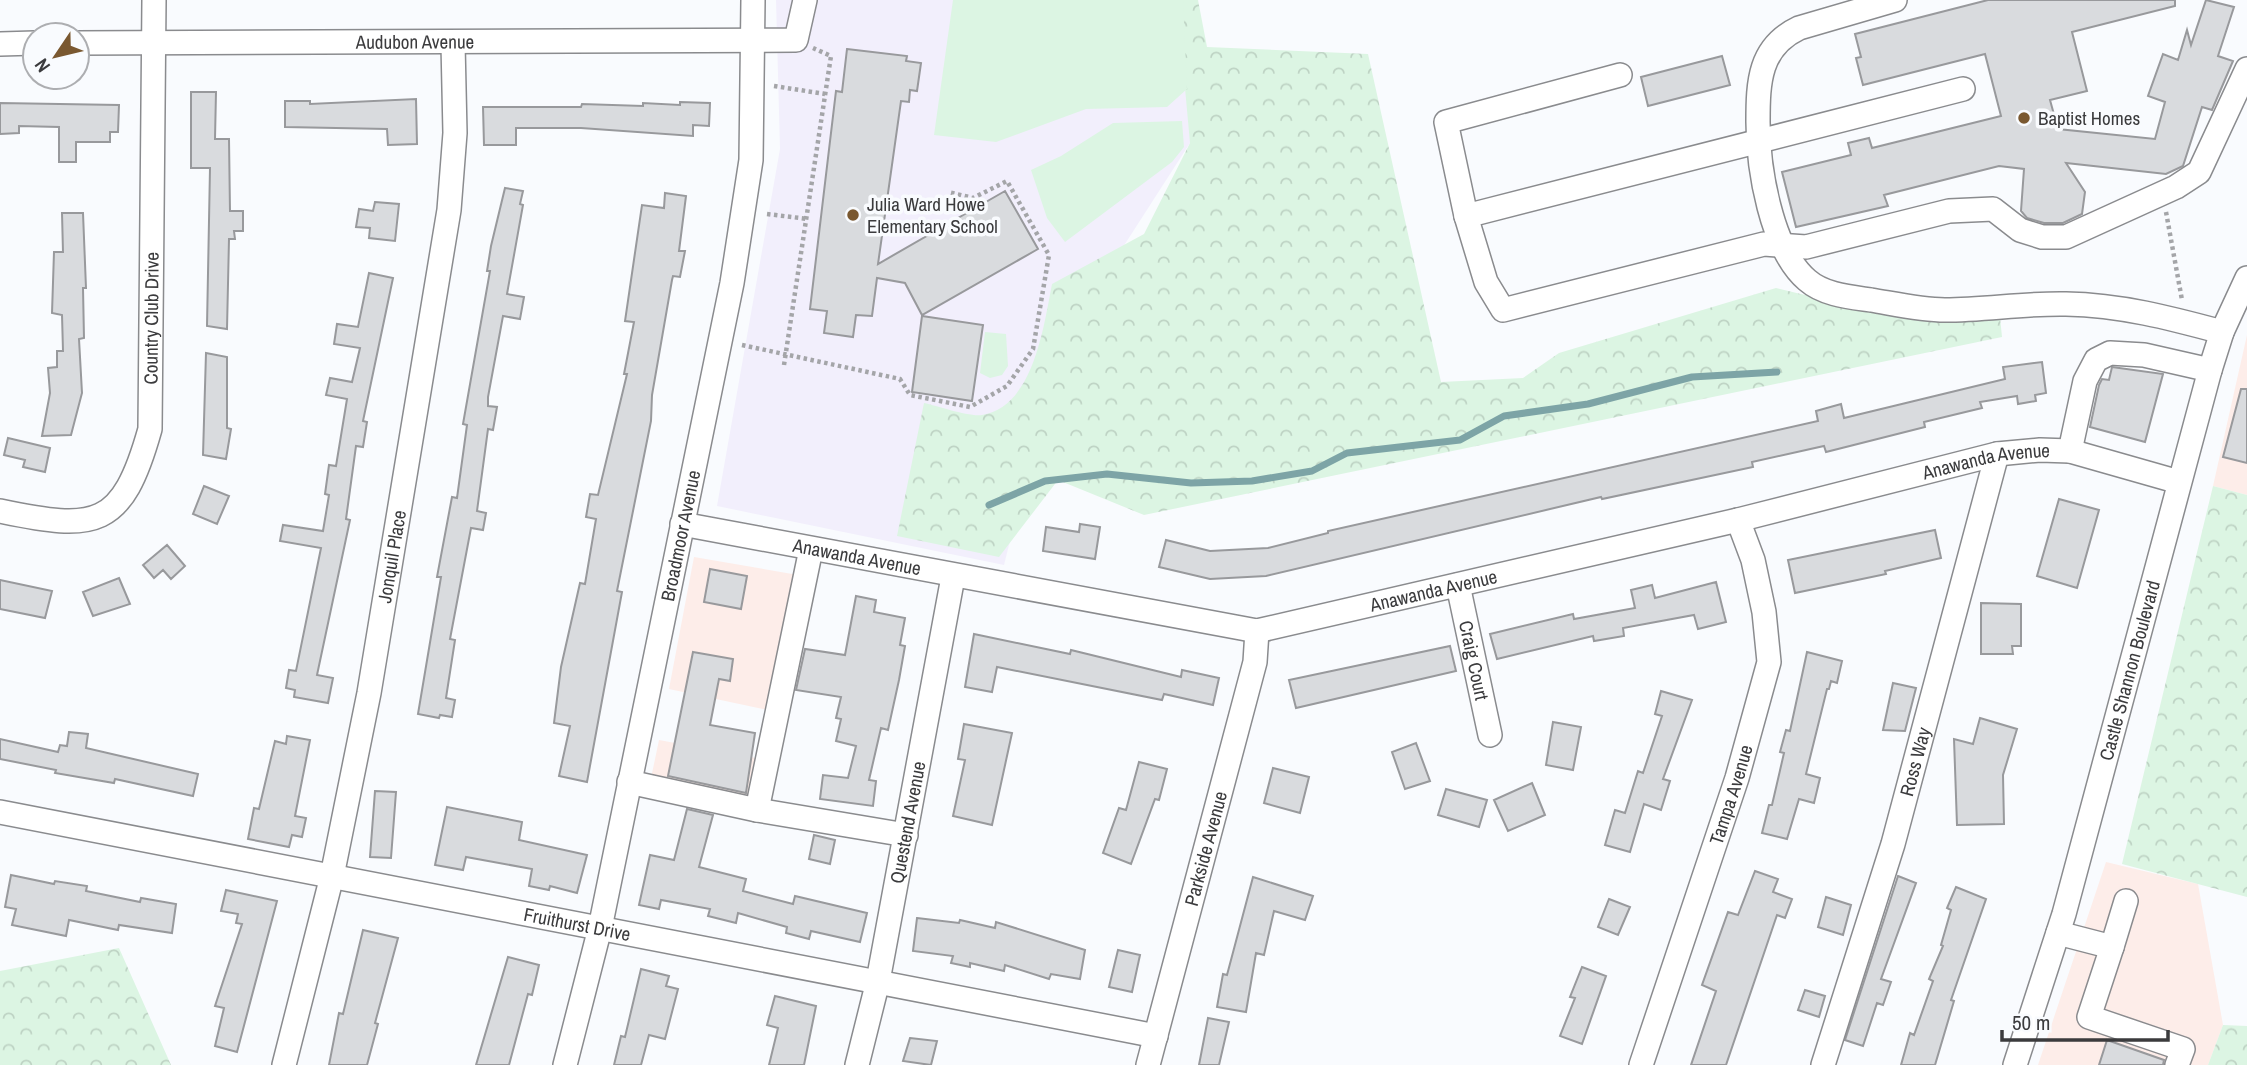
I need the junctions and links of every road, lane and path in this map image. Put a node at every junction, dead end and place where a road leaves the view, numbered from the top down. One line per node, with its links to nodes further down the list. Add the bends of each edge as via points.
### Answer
1 (154, 0): 8 (street, Country Club Drive)
2 (753, 0): 9 (street, Broadmoor Avenue)
3 (805, 0): 5 (street)
4 (1895, 0): 17 (street, via 1817,20 1785,34 1762,64)
5 (796, 40): 9 (street, Audubon Avenue); 16 (path, via 831,56)
6 (21, 43): 10 (street)
7 (91, 43): 8 (street, Audubon Avenue)
8 (155, 43): 11 (street, Audubon Avenue); 34 (street, Country Club Drive, via 150,429 138,473 123,497 79,523)
9 (753, 43): 11 (street, Audubon Avenue); 36 (street, Broadmoor Avenue, via 749,173 732,283)
10 (0, 44)
11 (453, 44): 46 (street, Jonquil Place, via 455,133 449,210 369,693)
12 (2247, 69): 18 (street, via 2199,172)
13 (1620, 75): 21 (street, via 1446,122)
14 (769, 86): 16 (path)
15 (1963, 89): 17 (street)
16 (825, 94): 22 (path)
17 (1758, 143): 21 (street); 23 (street)
18 (2176, 187): 23 (street, via 2066,237 2042,237 2020,230 1993,209 1949,211 1807,247); 25 (path, via 2179,206 2166,210)
19 (948, 191): 28 (path, via 974,198 1007,181 1049,255 1033,349 1007,386 970,407 910,395 900,379)
20 (767, 214): 22 (path)
21 (1466, 216): 23 (street, via 1486,282 1503,310)
22 (808, 219): 28 (path)
23 (1781, 243): 26 (street, via 1807,281 1841,296 1943,310 2066,304 2137,309)
24 (2247, 278): 26 (street, Castle Shannon Boulevard)
25 (2183, 304)
26 (2222, 332): 30 (street, Castle Shannon Boulevard)
27 (742, 345): 28 (path)
28 (788, 354): 29 (path)
29 (785, 365)
30 (2210, 370): 31 (street, via 2144,355 2110,353 2096,360 2085,381); 33 (street, Castle Shannon Boulevard)
31 (2070, 451): 32 (street, Anawanda Avenue); 33 (street, Anawanda Avenue)
32 (1997, 454): 35 (street, Anawanda Avenue); 58 (street, Ross Way, via 1894,844)
33 (2179, 482): 49 (street, Castle Shannon Boulevard)
34 (0, 511)
35 (1738, 520): 39 (street, Anawanda Avenue); 57 (street, Tampa Avenue, via 1753,560 1769,662 1733,790)
36 (682, 524): 37 (street, Anawanda Avenue); 42 (street, Broadmoor Avenue)
37 (811, 549): 38 (street, Anawanda Avenue); 43 (street)
38 (953, 576): 40 (street, Anawanda Avenue); 45 (street, Questend Avenue)
39 (1458, 585): 40 (street, Anawanda Avenue); 41 (street, Craig Court)
40 (1257, 631): 52 (street, Parkside Avenue, via 1255,662)
41 (1490, 735)
42 (629, 782): 43 (street); 48 (street, Broadmoor Avenue)
43 (757, 810): 45 (street)
44 (0, 812): 46 (street, Fruithurst Drive)
45 (906, 835): 51 (street, Questend Avenue)
46 (332, 876): 48 (street, Fruithurst Drive); 53 (street, Jonquil Place)
47 (2126, 901): 50 (street)
48 (600, 928): 51 (street, Fruithurst Drive); 54 (street, Broadmoor Avenue)
49 (2058, 933): 50 (street); 59 (street, Castle Shannon Boulevard)
50 (2112, 947): 60 (street, via 2089,1017 2183,1049)
51 (878, 981): 52 (street, Fruithurst Drive); 55 (street, Questend Avenue)
52 (1156, 1036): 56 (street, Parkside Avenue)
53 (284, 1065)
54 (565, 1065)
55 (857, 1065)
56 (1148, 1065)
57 (1641, 1065)
58 (1823, 1065)
59 (2015, 1065)
60 (2177, 1065)

